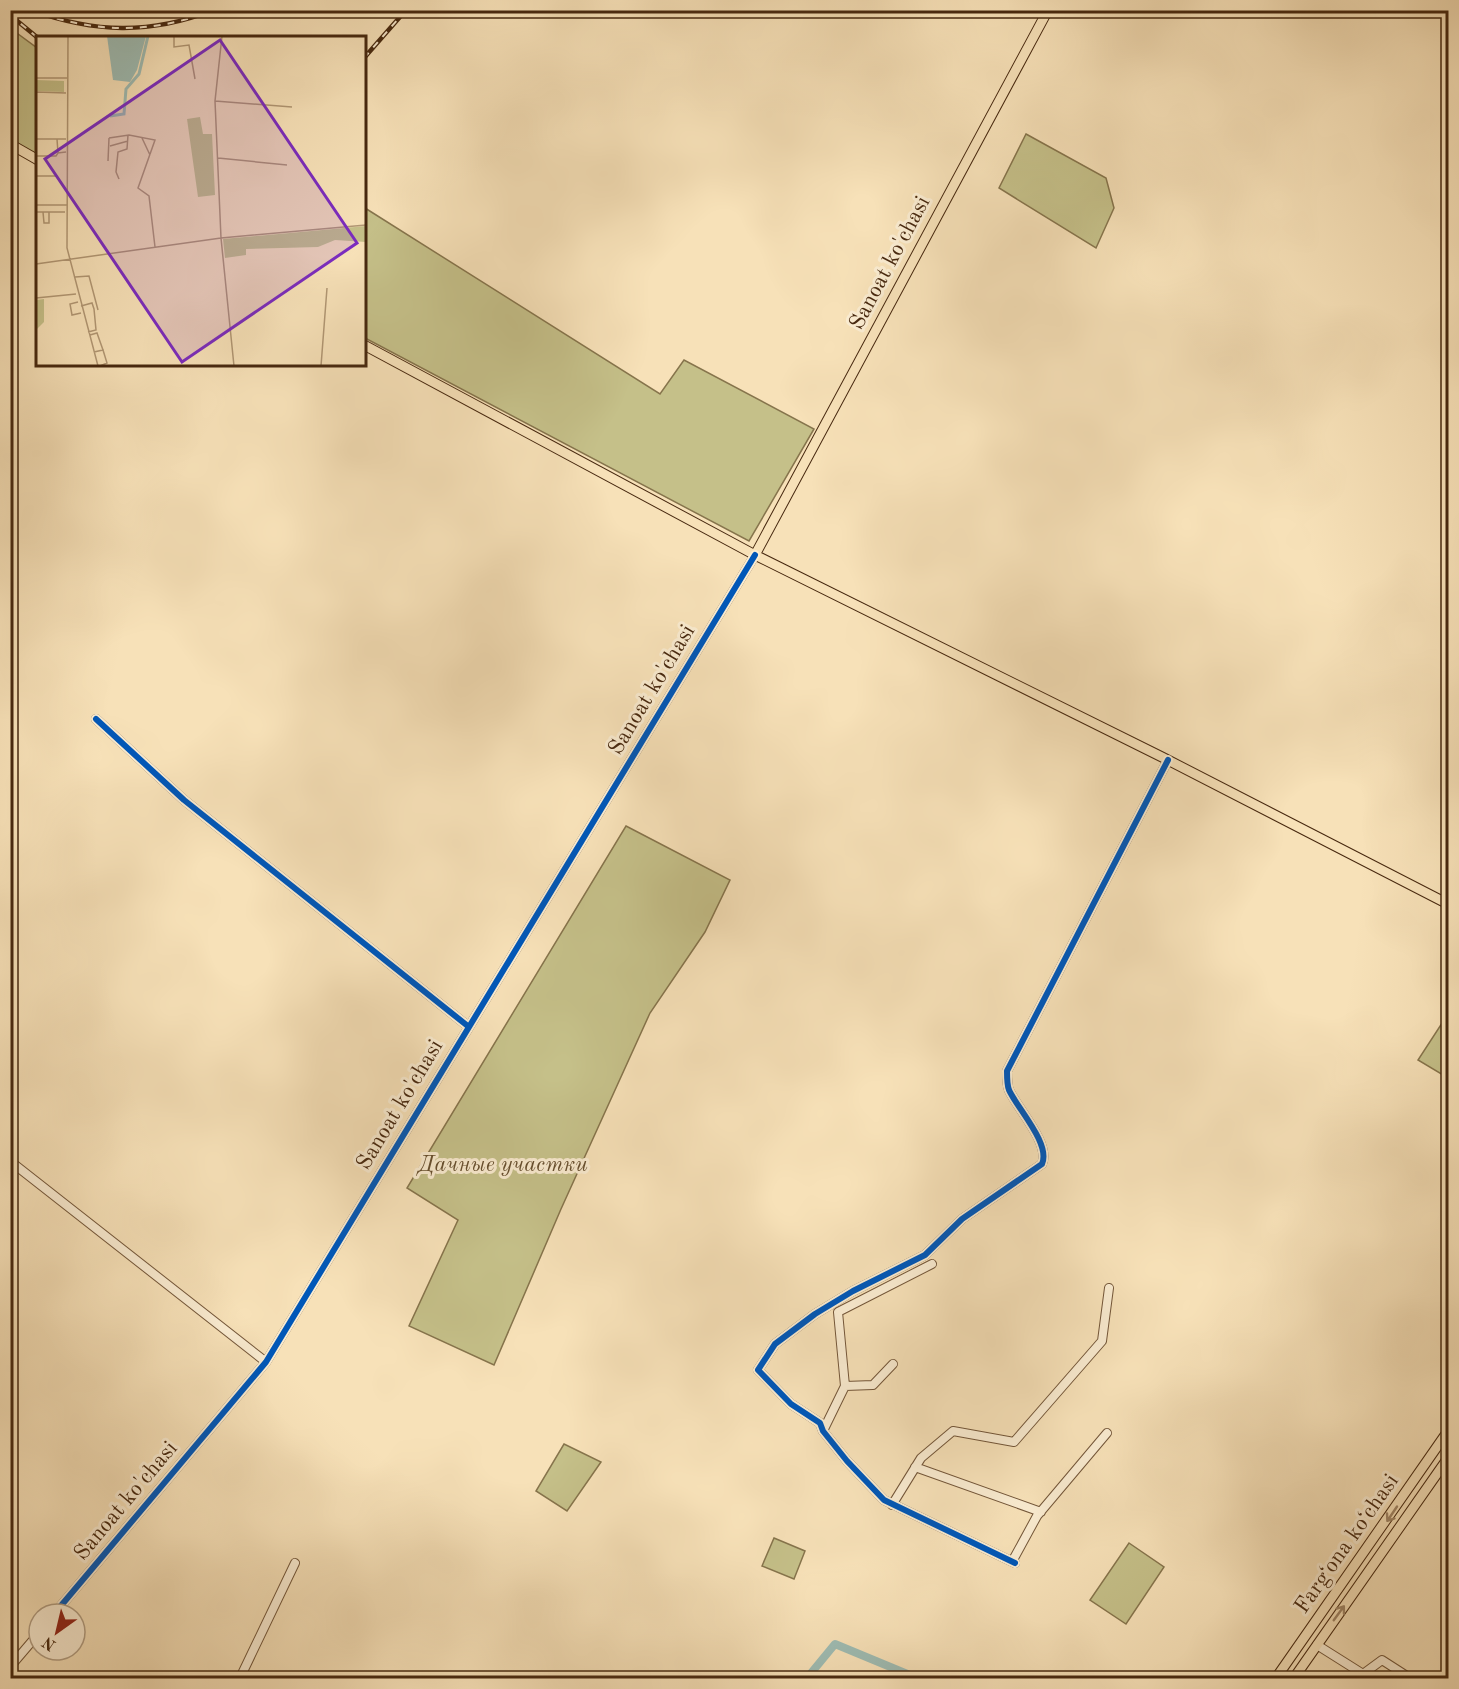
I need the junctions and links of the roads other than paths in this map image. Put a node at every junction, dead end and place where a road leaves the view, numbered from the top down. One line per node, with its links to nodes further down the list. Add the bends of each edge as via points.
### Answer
1 (1048, 10): 5 (main road, Sanoat ko'chasi)
2 (10, 144): 3 (main road)
3 (36, 159)
4 (366, 346): 5 (main road)
5 (755, 555): 7 (main road); 9 (street, Sanoat ko'chasi)
6 (96, 719): 9 (street, via 184,800)
7 (1168, 760): 8 (main road); 16 (street, via 1007,1071 1008,1089 1028,1119 1044,1159 1042,1164 962,1219 925,1255 815,1314 764,1356 758,1370 791,1404 820,1423)
8 (1449, 904)
9 (468, 1028): 13 (street, Sanoat ko'chasi)
10 (10, 1161): 13 (street)
11 (932, 1264): 15 (street, via 838,1312)
12 (1109, 1288): 20 (street, via 1102,1341 1014,1442 953,1431)
13 (266, 1362): 24 (street, Sanoat ko'chasi)
14 (893, 1364): 15 (street, via 873,1385)
15 (845, 1386): 16 (street)
16 (822, 1431): 21 (street)
17 (1449, 1431): 30 (main road, Fargʻona koʻchasi, one-way to 30)
18 (1107, 1433): 22 (street)
19 (1449, 1458): 25 (main road, Fargʻona koʻchasi, one-way to 19)
20 (915, 1467): 21 (street); 22 (street)
21 (891, 1505): 22 (street, via 1014,1561)
22 (1041, 1512)
23 (295, 1563): 29 (street)
24 (64, 1602)
25 (1317, 1645): 28 (street); 31 (main road, Fargʻona koʻchasi)
26 (27, 1646): 27 (street)
27 (10, 1666)
28 (1361, 1676): 32 (street, via 1382,1660)
29 (240, 1678)
30 (1276, 1678)
31 (1294, 1678)
32 (1410, 1678)

